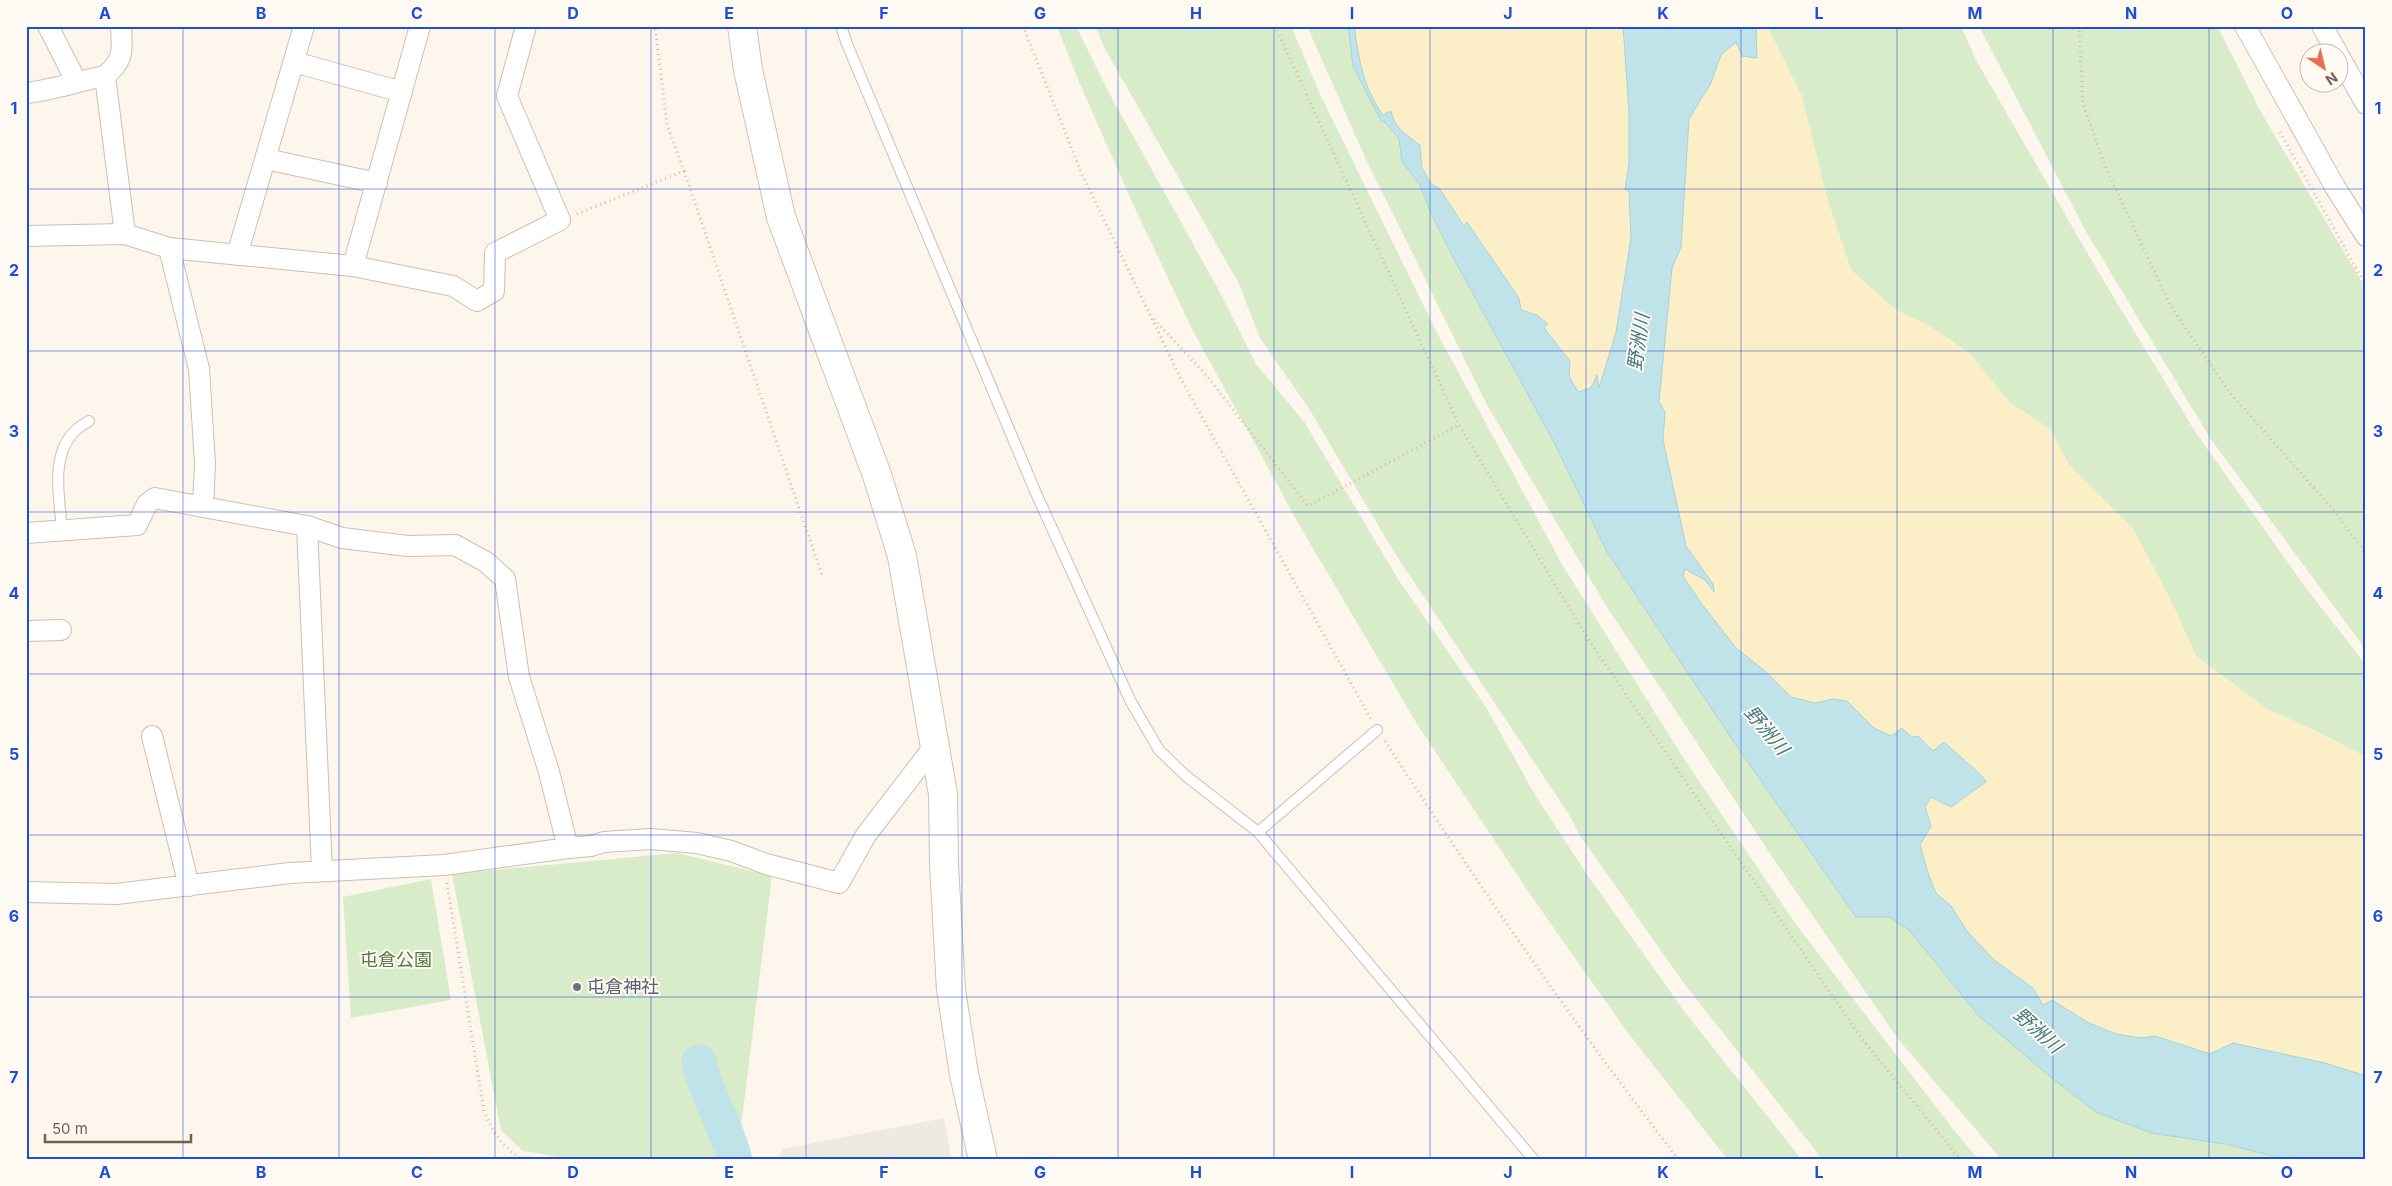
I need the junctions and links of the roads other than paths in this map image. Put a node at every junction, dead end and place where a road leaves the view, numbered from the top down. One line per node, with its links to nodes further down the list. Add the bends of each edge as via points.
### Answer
1 (48, 26): 14 (street)
2 (121, 26): 12 (street, via 122,50 118,65)
3 (304, 26): 11 (street)
4 (420, 26): 15 (street)
5 (526, 26): 25 (street, via 507,96 560,220 495,253 494,291 477,301 453,286)
6 (742, 26): 35 (street, via 750,79 781,217 877,475 902,556)
7 (841, 26): 36 (lane, via 1035,490 1131,702 1159,750 1186,776)
8 (2245, 26): 22 (street)
9 (2322, 26): 10 (street)
10 (2331, 42)
11 (294, 62): 15 (street); 18 (street)
12 (105, 76): 14 (street); 20 (street)
13 (2350, 76): 17 (street)
14 (76, 81): 16 (street, via 49,91)
15 (402, 92): 19 (street)
16 (26, 93)
17 (2366, 104)
18 (266, 159): 19 (street); 24 (street)
19 (377, 183): 25 (street)
20 (125, 234): 21 (street); 23 (street)
21 (26, 236)
22 (2366, 236)
23 (169, 248): 24 (street); 27 (street, via 199,369 205,463)
24 (237, 255): 25 (street)
25 (353, 266)
26 (88, 421): 29 (lane, via 73,432 58,464)
27 (203, 507): 28 (street); 29 (street, via 155,498 147,504 137,525)
28 (307, 526): 37 (street, via 342,538 398,545 455,545 486,562 505,579 520,678); 38 (street)
29 (62, 531): 30 (street)
30 (26, 533)
31 (61, 630): 32 (street)
32 (26, 631)
33 (1377, 730): 36 (lane)
34 (152, 736): 39 (street)
35 (936, 744): 37 (street, via 866,835 839,883 697,843 650,839); 41 (street, via 943,794 952,990 964,1074)
36 (1258, 832): 42 (lane)
37 (568, 848): 38 (street, via 444,864)
38 (322, 871): 39 (street)
39 (188, 886): 40 (street, via 116,894)
40 (26, 892)
41 (983, 1160)
42 (1534, 1160)

